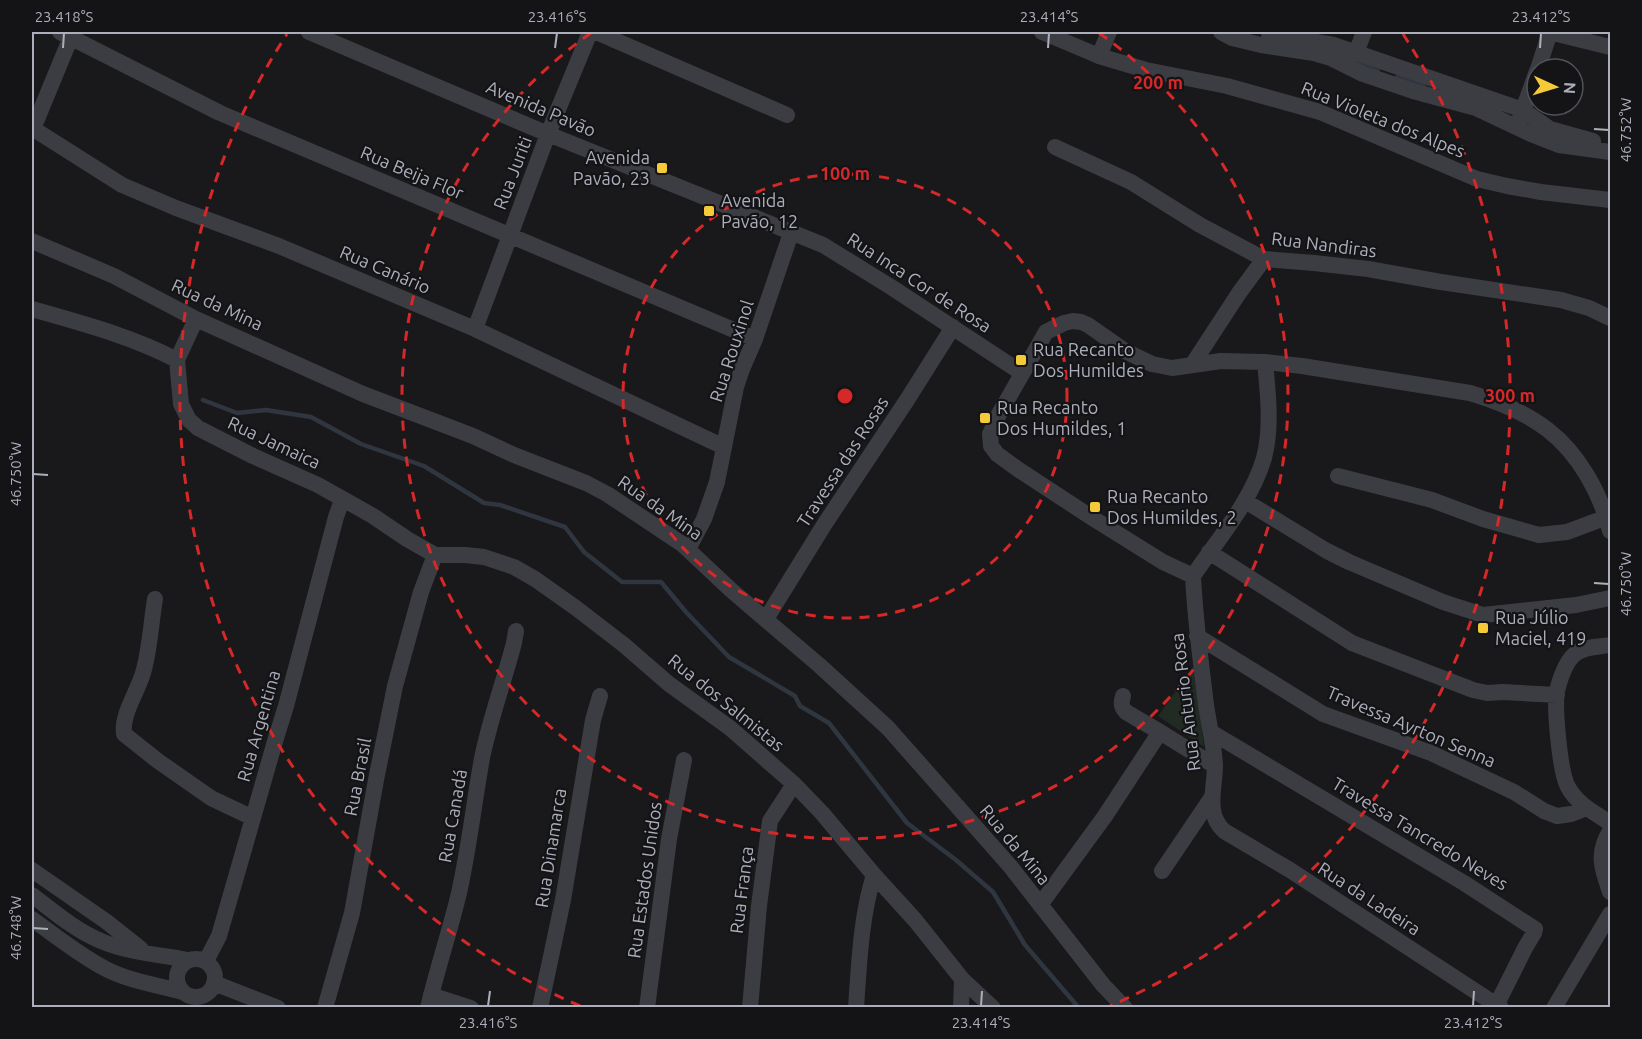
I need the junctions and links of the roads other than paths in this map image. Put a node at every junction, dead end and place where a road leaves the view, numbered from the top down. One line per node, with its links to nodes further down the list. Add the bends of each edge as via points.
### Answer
1 (309, 32): 20 (street, Avenida Pavão)
2 (590, 32): 20 (street, Rua Juriti)
3 (596, 32): 17 (street)
4 (1042, 32): 14 (street, Rua Violeta dos Alpes)
5 (1109, 32): 14 (street)
6 (1221, 32): 11 (street, via 1261,45)
7 (1250, 32): 11 (street)
8 (1364, 32): 13 (street)
9 (1550, 32): 12 (street); 15 (street)
10 (68, 33): 19 (street); 26 (street, Rua Beija Flor, via 220,113)
11 (1291, 43): 13 (street, via 1334,45); 18 (street, via 1413,91)
12 (1611, 47)
13 (1356, 53): 18 (street)
14 (1099, 56): 24 (street, Rua Violeta dos Alpes, via 1320,112 1477,179)
15 (1541, 57)
16 (1525, 105): 18 (street)
17 (787, 115)
18 (1520, 119): 21 (street); 23 (street, via 1559,145)
19 (32, 129): 33 (street, Rua Canário, via 122,184)
20 (549, 134): 25 (street, Avenida Pavão); 26 (street, Rua Juriti)
21 (1611, 143)
22 (1055, 147): 28 (street, Rua Nandiras, via 1131,182)
23 (1611, 152)
24 (1611, 200)
25 (791, 233): 32 (street, Rua Inca Cor de Rosa, via 829,249); 34 (street, Rua Rouxinol)
26 (510, 236): 33 (street, Rua Juriti); 34 (street, Rua Beija Flor)
27 (32, 241): 31 (street, Rua da Mina, via 114,276)
28 (1264, 259): 30 (street, Rua Nandiras, via 1368,269 1561,300); 37 (street)
29 (32, 309): 35 (street, via 129,339)
30 (1611, 318)
31 (196, 319): 35 (street); 44 (street, Rua da Mina, via 384,403 586,483)
32 (953, 327): 38 (street, Rua Inca Cor de Rosa); 50 (street, Travessa das Rosas)
33 (475, 329): 39 (street, Rua Canário)
34 (755, 339): 39 (street, Rua Rouxinol, via 736,387)
35 (177, 360): 41 (street, Rua Jamaica, via 181,404 198,428)
36 (1265, 362): 37 (street); 43 (street, via 1424,385 1495,401 1539,424 1567,449 1602,502); 45 (street, via 1268,427 1264,458 1245,501)
37 (1192, 365): 38 (street, via 1172,368 1152,364 1088,325 1073,321 1046,332)
38 (1022, 373): 47 (street, via 990,434 991,446 1019,470 1094,519)
39 (724, 447): 44 (street, Rua Rouxinol, via 704,519)
40 (1338, 476): 43 (street, via 1432,500 1539,535)
41 (342, 500): 46 (street, Rua Jamaica); 64 (street, Rua Argentina)
42 (1250, 504): 48 (street, via 1349,562 1483,615)
43 (1609, 524)
44 (688, 549): 50 (street, Rua da Mina)
45 (1209, 552): 47 (street); 54 (street, via 1336,634 1375,653 1473,690)
46 (435, 555): 61 (street, Rua dos Salmistas, via 484,557 535,579 730,728); 85 (street, Rua Brasil, via 395,686 352,913)
47 (1193, 576): 52 (street, Rua Anturio Rosa)
48 (1611, 598)
49 (155, 599): 64 (street, via 143,672 125,719 124,734 211,798)
50 (766, 619): 73 (street, Rua da Mina, via 888,728)
51 (516, 631): 82 (street, Rua Canadá, via 483,755 461,883)
52 (1197, 636): 58 (street, Rua Anturio Rosa); 63 (street, Travessa Ayrton Senna, via 1323,714 1431,753 1557,816)
53 (1611, 645): 54 (street, via 1583,649 1572,656)
54 (1557, 695): 63 (street, via 1562,767 1569,789)
55 (600, 696): 87 (street, Rua Dinamarca)
56 (1123, 696): 57 (street, via 1122,708 1126,712)
57 (1160, 732): 60 (street); 73 (street)
58 (1211, 732): 60 (street, Rua Anturio Rosa); 83 (street, Travessa Tancredo Neves, via 1535,929)
59 (684, 760): 88 (street, Rua Estados Unidos, via 669,839)
60 (1215, 766): 62 (street, Rua Anturio Rosa)
61 (794, 784): 70 (street, Rua dos Salmistas); 89 (street, Rua França, via 770,821)
62 (1212, 797): 66 (street, Rua Anturio Rosa); 69 (street)
63 (1586, 808): 65 (street)
64 (253, 818): 78 (street, Rua Argentina, via 219,936)
65 (1611, 823)
66 (1216, 824): 83 (street, Rua da Ladeira)
67 (1611, 831): 71 (street, via 1601,854)
68 (32, 870): 76 (street)
69 (1162, 871)
70 (874, 875): 79 (street, Rua dos Salmistas); 90 (street, via 867,904)
71 (1611, 892)
72 (32, 895): 76 (street, via 76,928 101,941)
73 (1040, 904): 93 (street, Rua da Mina)
74 (1611, 914): 94 (street)
75 (32, 919): 80 (street, via 107,969)
76 (144, 952): 77 (street)
77 (188, 960): 78 (street); 80 (street, via 177,975)
78 (206, 961): 81 (street, via 214,971)
79 (962, 979): 91 (street); 92 (street, Rua dos Salmistas)
80 (183, 992): 81 (street)
81 (209, 996): 84 (street)
82 (430, 1001): 86 (street)
83 (1499, 1006)
84 (278, 1008)
85 (325, 1008)
86 (471, 1008)
87 (540, 1008)
88 (647, 1008)
89 (750, 1008)
90 (856, 1008)
91 (961, 1008)
92 (993, 1008)
93 (1125, 1008)
94 (1554, 1008)

